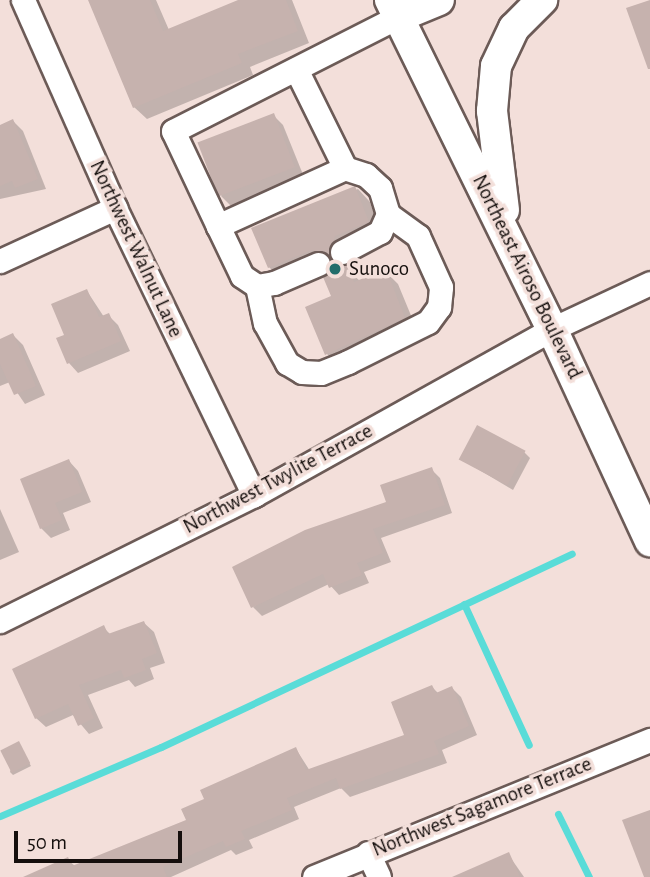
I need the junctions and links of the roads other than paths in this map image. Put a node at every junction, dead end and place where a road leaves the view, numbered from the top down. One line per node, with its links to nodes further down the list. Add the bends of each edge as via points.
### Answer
1 (23, 0): 7 (street, Northwest Walnut Lane)
2 (439, 0): 4 (main road)
3 (542, 0): 10 (main road, via 514,28 495,66 492,111)
4 (395, 8): 5 (street); 10 (main road, Northeast Airoso Boulevard)
5 (296, 69): 6 (street); 9 (street, via 173,131)
6 (345, 168): 8 (street, via 366,174 380,188); 9 (street)
7 (115, 208): 12 (street); 17 (street, Northwest Walnut Lane)
8 (388, 214): 11 (street, via 380,232); 15 (street, via 418,236 441,287 439,307 428,322 321,373 302,372 287,363 265,323)
9 (218, 226): 15 (street, via 242,276)
10 (507, 234): 16 (main road, Northeast Airoso Boulevard)
11 (342, 252)
12 (0, 261)
13 (318, 264): 15 (street, via 274,284)
14 (650, 283): 16 (street, Northwest Twylite Terrace)
15 (257, 286)
16 (552, 329): 17 (street, Northwest Twylite Terrace); 18 (main road, Northeast Airoso Boulevard)
17 (254, 495): 19 (street, Northwest Twylite Terrace)
18 (650, 541)
19 (0, 621)
20 (650, 740): 21 (street, Northwest Sagamore Terrace)
21 (368, 853): 22 (street, Northwest Sagamore Terrace); 23 (street)
22 (314, 877)
23 (379, 877)

